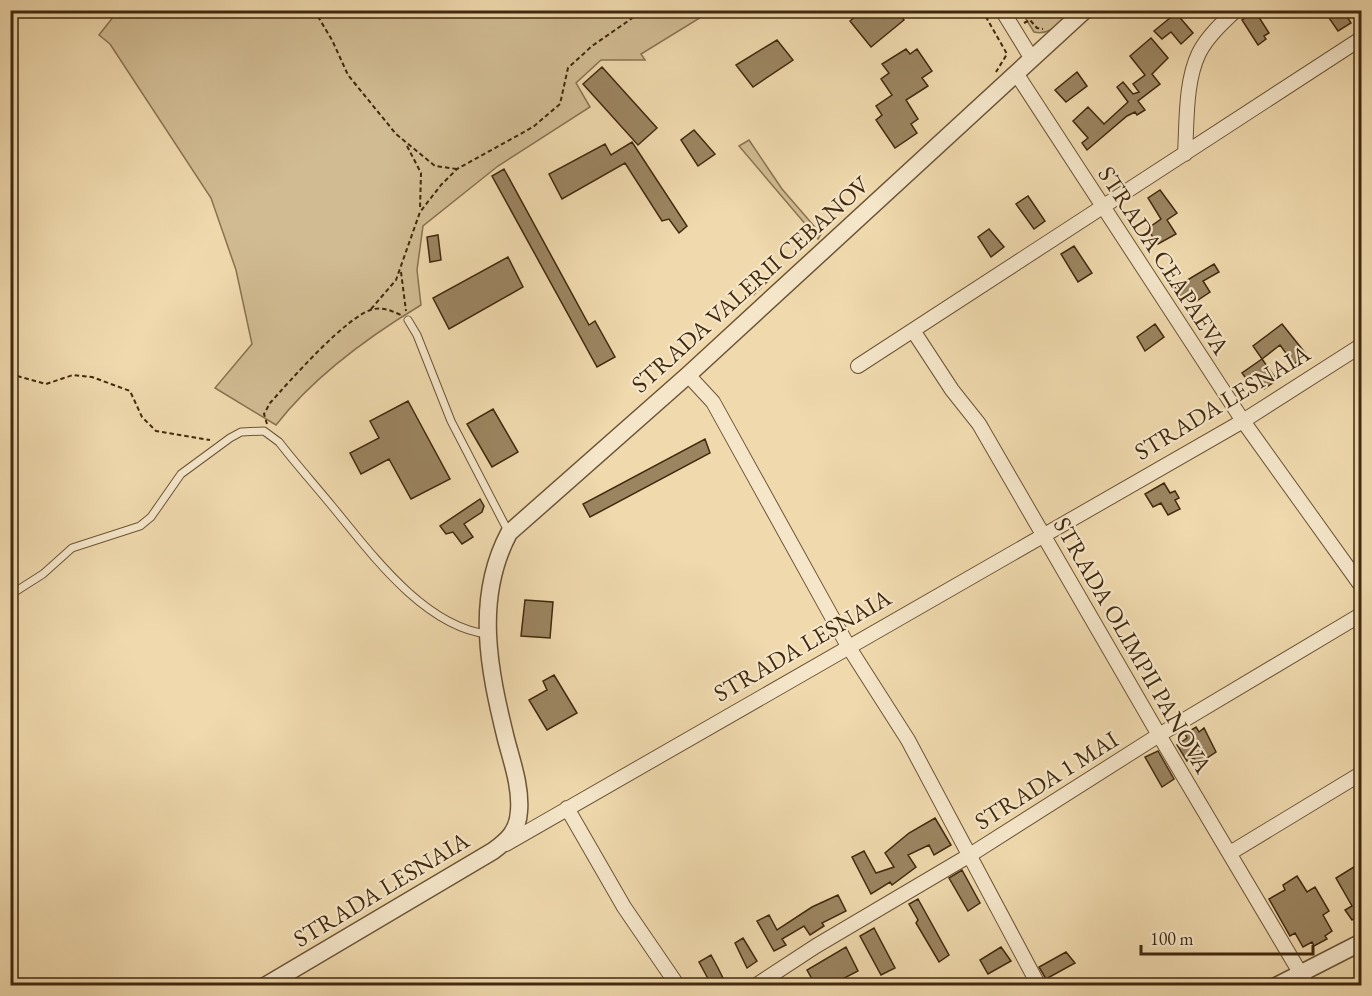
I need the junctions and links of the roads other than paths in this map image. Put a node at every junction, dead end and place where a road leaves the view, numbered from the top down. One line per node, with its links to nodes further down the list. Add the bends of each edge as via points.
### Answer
1 (1002, 10): 5 (street)
2 (1085, 10): 5 (street, STRADA VALERII CEBANOV)
3 (1236, 10): 7 (street, via 1199,53 1188,106)
4 (1362, 38): 7 (street)
5 (1032, 58): 6 (street, STRADA VALERII CEBANOV)
6 (1016, 73): 8 (street, STRADA CEAPAEVA); 13 (street, STRADA VALERII CEBANOV)
7 (1185, 154): 8 (street)
8 (1102, 208): 10 (street); 14 (street, STRADA CEAPAEVA)
9 (408, 320): 15 (lane, via 451,421)
10 (914, 332): 12 (street); 16 (street, STRADA OLIMPII PANOVA, via 979,424)
11 (1362, 345): 14 (street, STRADA LESNAIA)
12 (858, 366)
13 (688, 375): 15 (street, STRADA VALERII CEBANOV); 21 (street, via 713,402)
14 (1242, 421): 16 (street, STRADA LESNAIA); 17 (street, STRADA CEAPAEVA)
15 (509, 533): 20 (street, STRADA VALERII CEBANOV, via 495,562)
16 (1043, 537): 21 (street, STRADA LESNAIA); 22 (street, STRADA OLIMPII PANOVA)
17 (1362, 587)
18 (10, 595): 20 (lane, via 43,574 72,548 140,526 151,517 181,474 225,441 241,432 264,431 279,442 378,562 448,622)
19 (1362, 614): 22 (street, STRADA 1 MAI)
20 (488, 634): 25 (street, STRADA VALERII CEBANOV, via 496,695 520,801 516,828 508,841)
21 (848, 646): 24 (street, STRADA LESNAIA); 27 (street, via 908,740)
22 (1159, 735): 26 (street, STRADA OLIMPII PANOVA); 27 (street, STRADA 1 MAI)
23 (1362, 773): 26 (street)
24 (567, 808): 25 (street, STRADA LESNAIA); 31 (street, via 624,907)
25 (493, 851): 30 (street, STRADA LESNAIA)
26 (1230, 853): 29 (street, STRADA OLIMPII PANOVA)
27 (970, 855): 32 (street, STRADA 1 MAI); 33 (street)
28 (1362, 942): 29 (street)
29 (1304, 980): 34 (street)
30 (265, 986)
31 (678, 986)
32 (755, 986)
33 (1039, 986)
34 (1276, 986)

